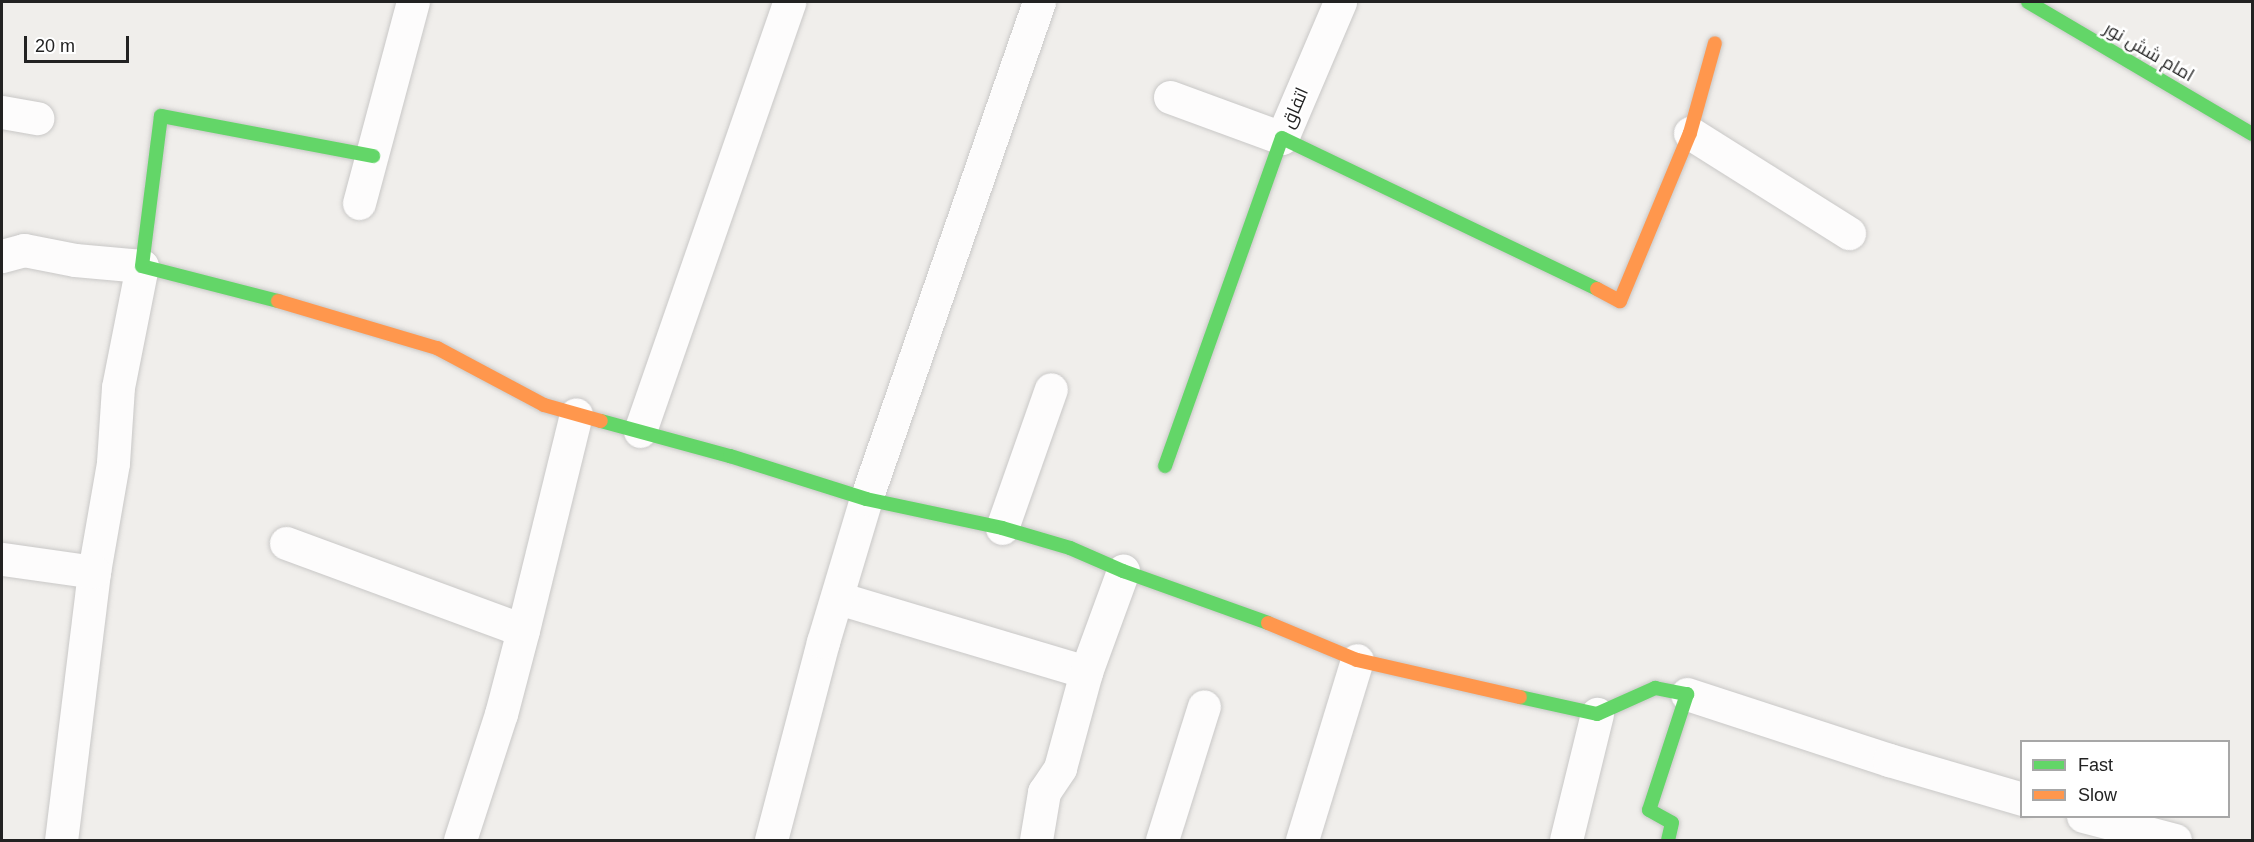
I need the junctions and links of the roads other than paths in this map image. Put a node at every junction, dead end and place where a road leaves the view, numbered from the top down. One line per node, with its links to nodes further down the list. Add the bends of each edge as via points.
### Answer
1 (413, 2): 13 (street)
2 (789, 2): 20 (street)
3 (1039, 2): 22 (street)
4 (1340, 2): 12 (street, اتفاق)
5 (2028, 2): 11 (street, امام شش نور)
6 (1715, 43): 10 (street)
7 (1170, 97): 12 (street, اتفاق)
8 (2, 112): 9 (street)
9 (37, 118)
10 (1690, 133): 12 (street, via 1620,301); 15 (street)
11 (2253, 134)
12 (1282, 138): 21 (street)
13 (373, 156): 14 (street); 17 (street, via 161,116)
14 (359, 203)
15 (1849, 233)
16 (2, 256): 17 (street, via 24,250 75,260)
17 (142, 266): 19 (street, via 324,313 437,348 543,405); 26 (street, via 118,387 113,463)
18 (1051, 389): 23 (street)
19 (576, 414): 20 (street); 29 (street)
20 (640, 431): 22 (street)
21 (1165, 466)
22 (866, 499): 23 (street); 28 (street)
23 (1002, 528): 27 (street, via 1070,548)
24 (286, 543): 29 (street)
25 (2, 559): 26 (street)
26 (94, 572): 38 (street)
27 (1123, 572): 30 (street, via 1239,611); 31 (street)
28 (838, 598): 31 (street); 40 (street)
29 (523, 630): 39 (street, via 501,714)
30 (1357, 660): 34 (street); 43 (street)
31 (1086, 672): 41 (street, via 1060,768 1044,792)
32 (1687, 694): 34 (street, via 1655,688); 35 (street); 45 (street, via 1649,810 1672,823)
33 (1204, 706): 42 (street)
34 (1597, 714): 44 (street)
35 (2020, 798)
36 (2076, 818): 46 (street)
37 (2090, 818): 47 (street)
38 (61, 840)
39 (460, 840)
40 (771, 840)
41 (1036, 840)
42 (1162, 840)
43 (1302, 840)
44 (1566, 840)
45 (1668, 840)
46 (2071, 840)
47 (2175, 840)

